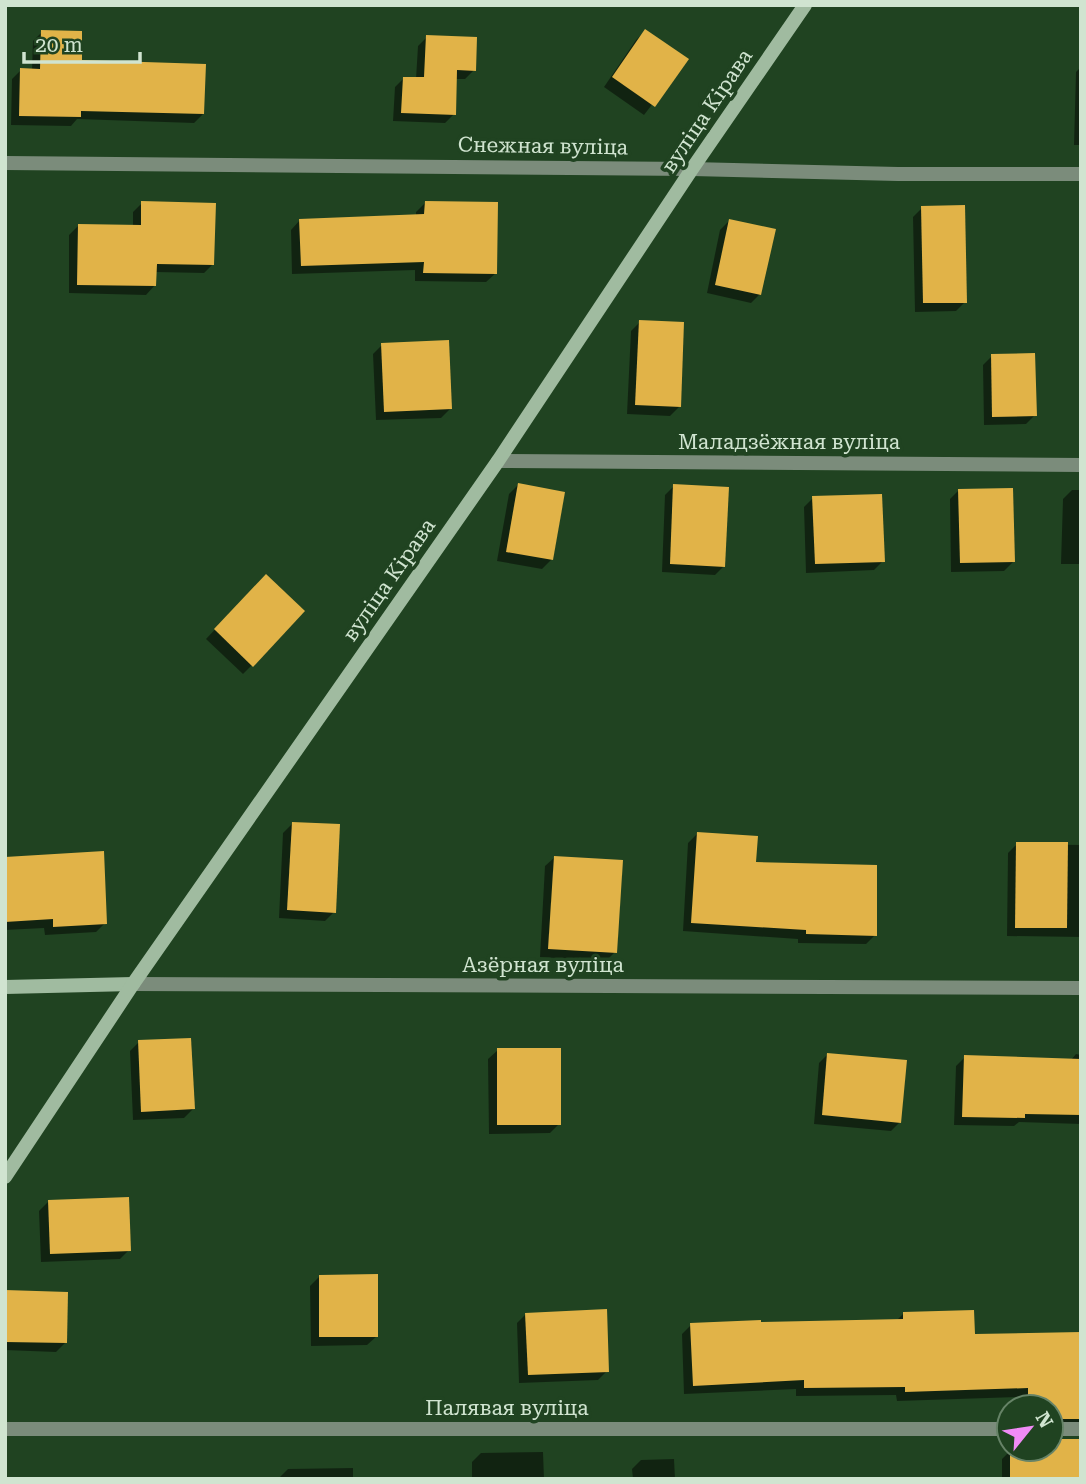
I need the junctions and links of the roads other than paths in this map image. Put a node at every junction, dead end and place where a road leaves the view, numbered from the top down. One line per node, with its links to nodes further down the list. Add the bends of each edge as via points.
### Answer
1 (804, 5): 3 (main road, вуліца Кірава)
2 (5, 163): 3 (street, Снежная вуліца)
3 (692, 169): 4 (street, Снежная вуліца); 5 (main road, вуліца Кірава)
4 (1081, 174)
5 (498, 461): 6 (street, Маладзёжная вуліца); 7 (main road, вуліца Кірава)
6 (1081, 465)
7 (134, 984): 8 (main road, Азёрная вуліца); 9 (street, Азёрная вуліца); 10 (main road, вуліца Кірава)
8 (5, 987)
9 (1081, 988)
10 (5, 1177)
11 (5, 1429): 12 (street, Палявая вуліца)
12 (995, 1429)

